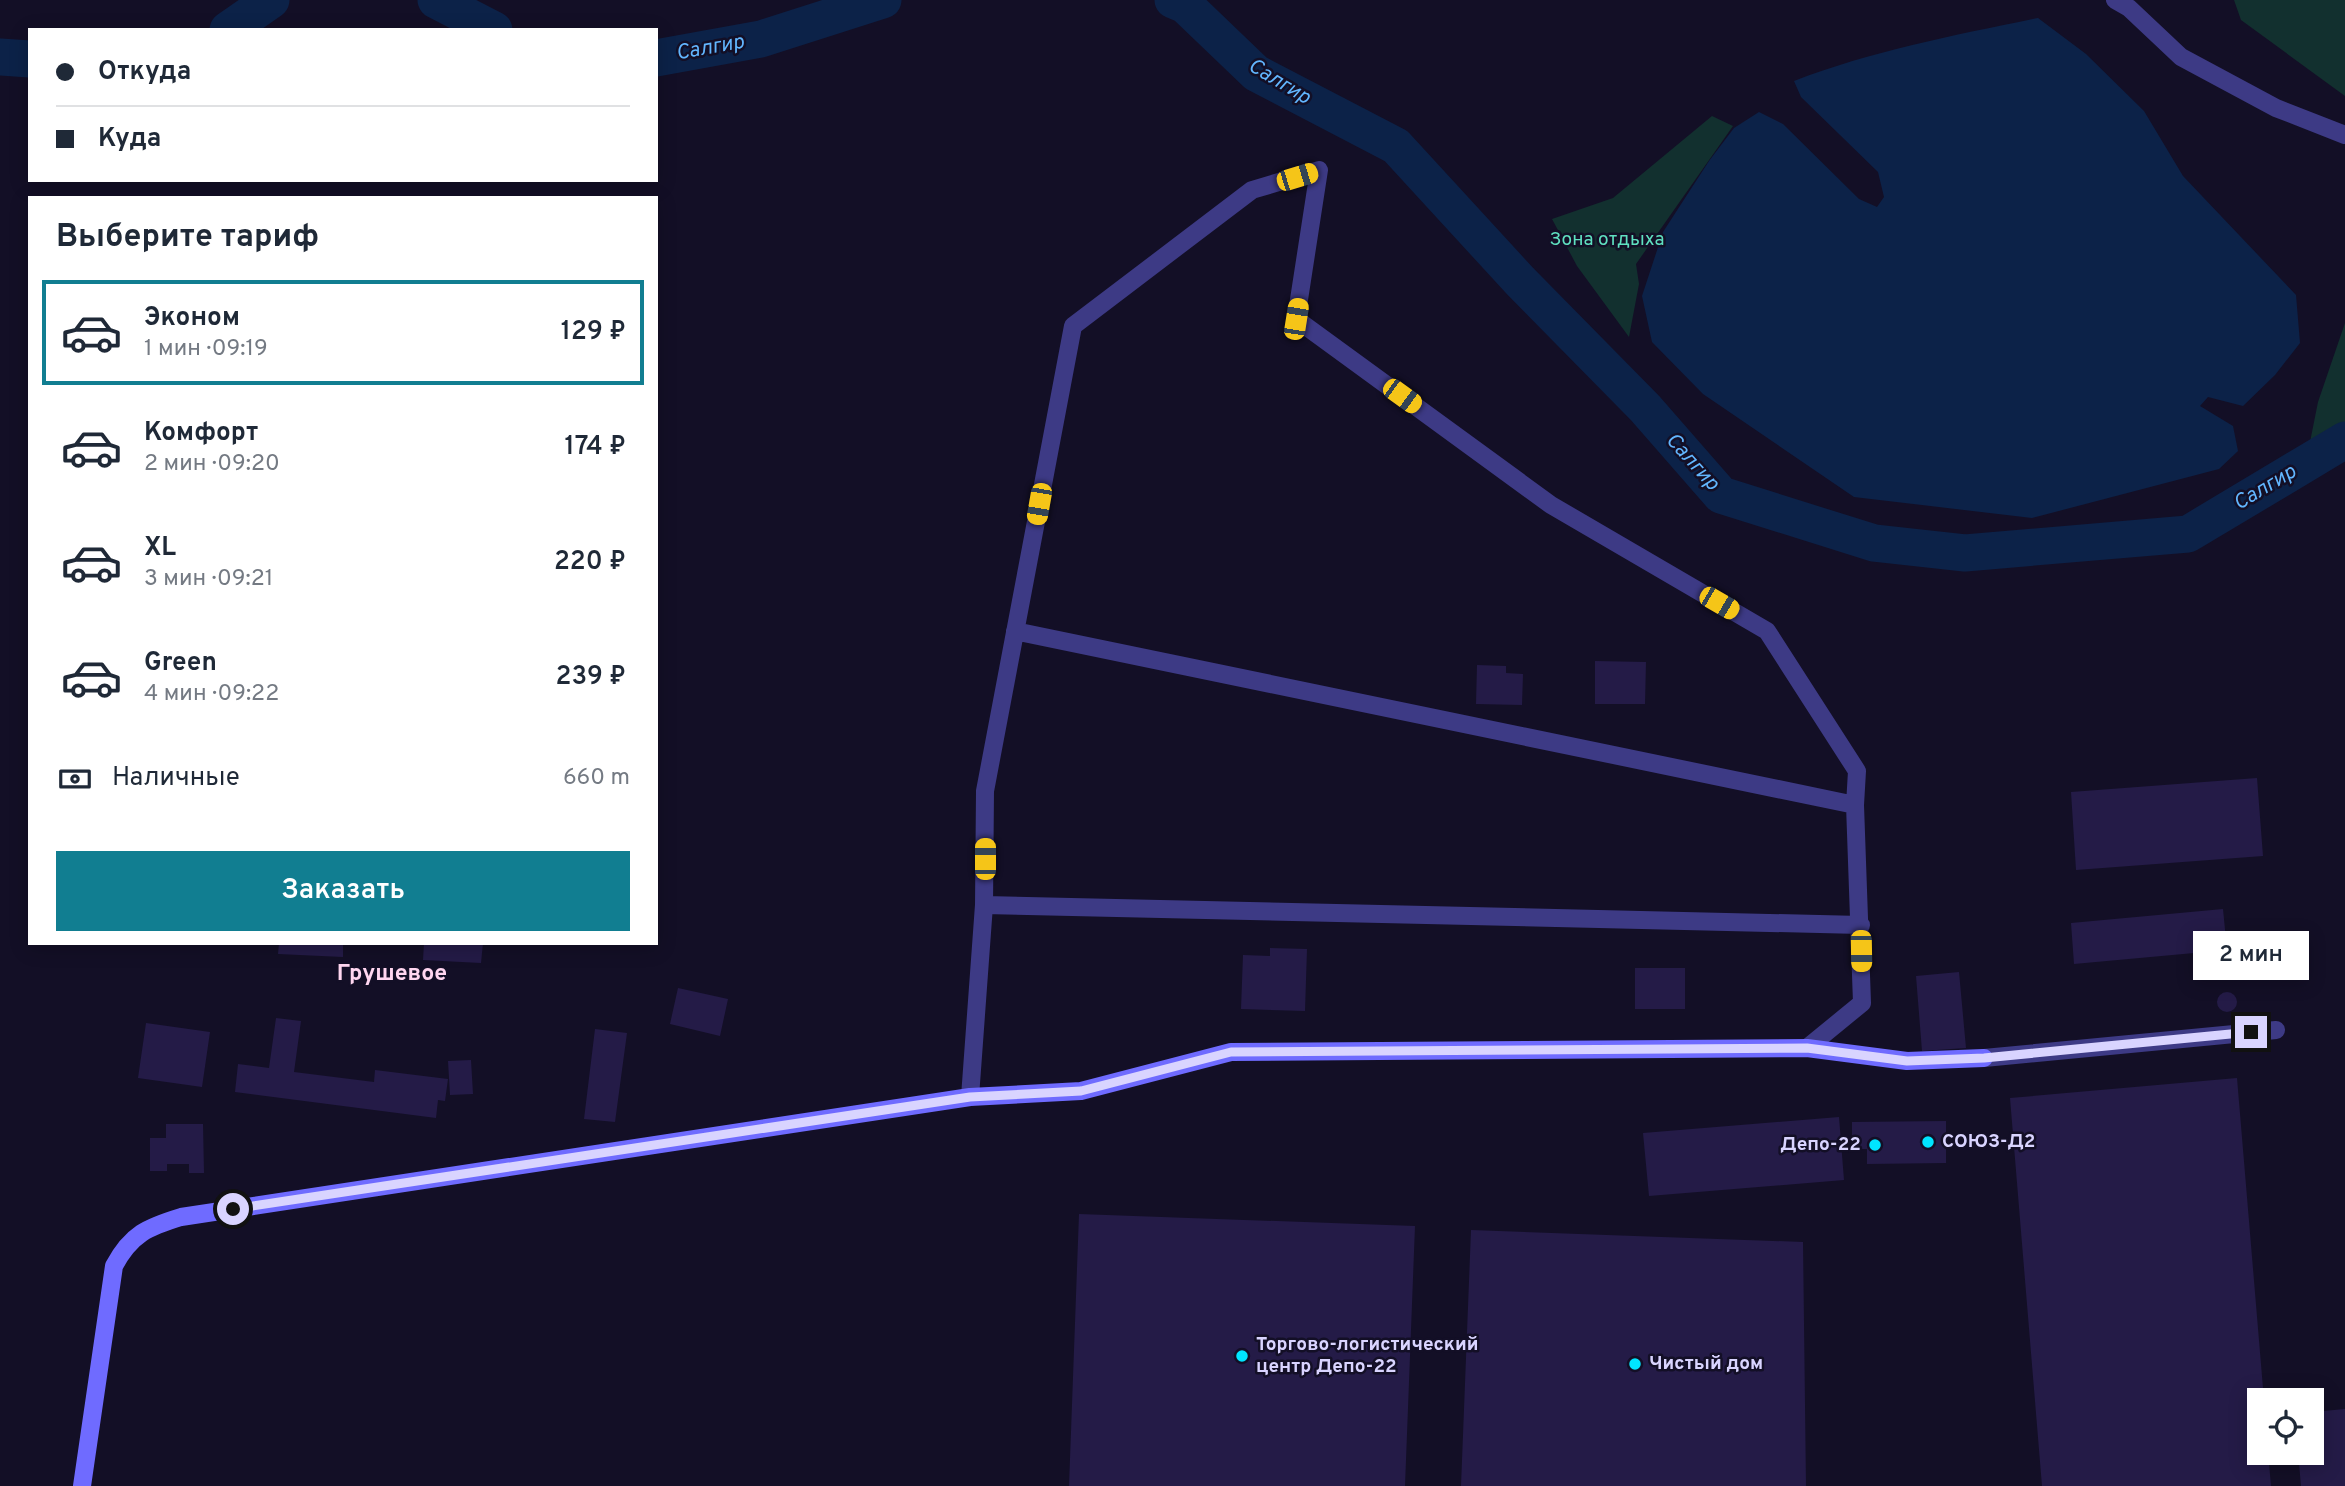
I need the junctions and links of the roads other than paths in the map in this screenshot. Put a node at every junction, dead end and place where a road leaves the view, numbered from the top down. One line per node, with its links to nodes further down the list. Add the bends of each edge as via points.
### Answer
1 (2115, 0): 2 (street, via 2180,57 2276,108)
2 (2345, 135)
3 (1015, 631): 4 (street); 4 (street, via 1073,326 1252,190 1319,170 1296,319 1551,505 1767,631 1857,771); 5 (street, via 985,790)
4 (1855, 805): 6 (street)
5 (984, 905): 6 (street); 9 (street)
6 (1861, 925): 8 (street, via 1862,1003)
7 (2276, 1030): 8 (street, via 1907,1061)
8 (1807, 1048): 9 (street, via 1231,1052 1081,1091)
9 (970, 1097): 10 (street, via 158,1224 124,1247 114,1266)
10 (82, 1486)

